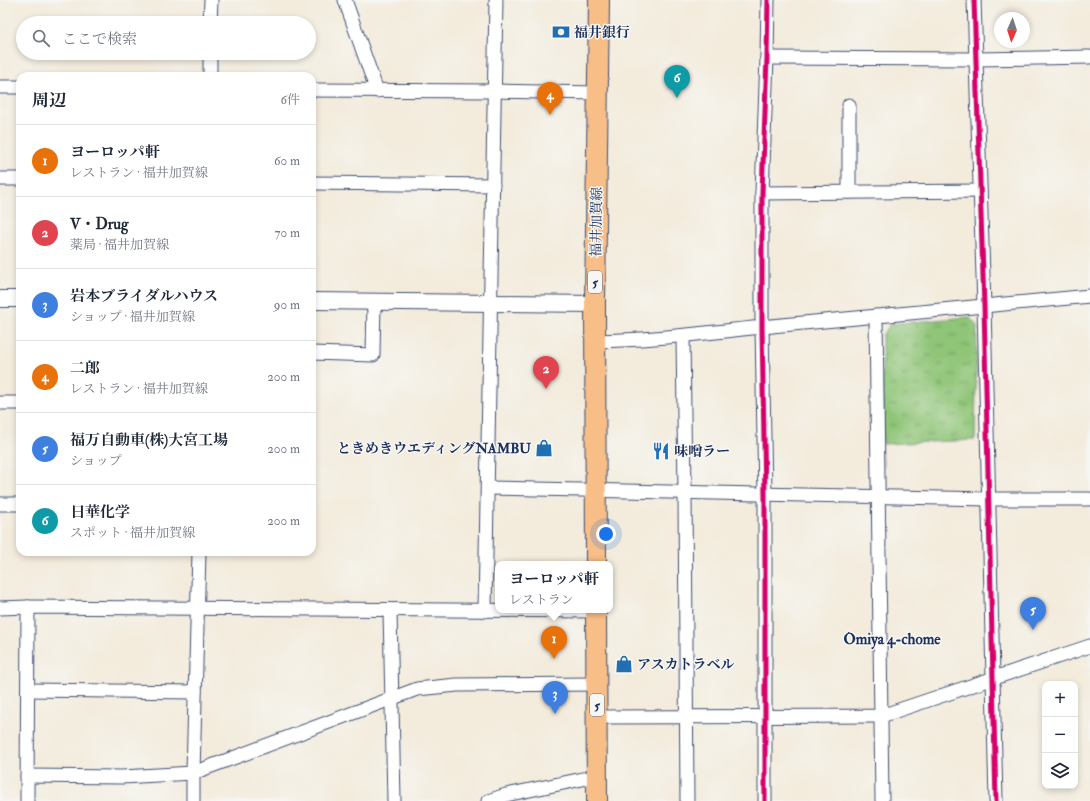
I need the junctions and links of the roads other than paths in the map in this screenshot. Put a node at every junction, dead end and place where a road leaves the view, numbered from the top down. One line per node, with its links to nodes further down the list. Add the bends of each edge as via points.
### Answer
1 (211, 0): 7 (street)
2 (345, 0): 16 (street)
3 (496, 0): 17 (street)
4 (599, 0): 18 (main road, 福井加賀線 / 5)
5 (768, 0): 9 (street)
6 (974, 0): 10 (street)
7 (210, 16)
8 (1090, 57): 10 (street)
9 (767, 58): 10 (street); 26 (street)
10 (976, 59): 24 (street)
11 (210, 60): 12 (street)
12 (210, 72)
13 (0, 87): 14 (street)
14 (16, 87)
15 (316, 90): 16 (street)
16 (377, 91): 17 (street)
17 (494, 91): 18 (street); 23 (street)
18 (598, 94): 33 (main road, 福井加賀線 / 5)
19 (849, 105): 25 (street)
20 (0, 179): 21 (street)
21 (16, 179)
22 (316, 183): 23 (street)
23 (493, 186): 32 (street)
24 (980, 191): 25 (street); 34 (street)
25 (849, 192): 26 (street)
26 (762, 193): 36 (street)
27 (1090, 296): 34 (street)
28 (0, 299): 29 (street)
29 (16, 299)
30 (316, 301): 31 (street)
31 (374, 302): 32 (street); 39 (street, via 373,355)
32 (491, 302): 33 (street); 42 (street)
33 (595, 304): 38 (main road, 福井加賀線 / 5)
34 (984, 306): 35 (street); 47 (street)
35 (876, 316): 36 (street); 46 (street)
36 (762, 327): 37 (street); 45 (street)
37 (683, 336): 38 (street); 44 (street)
38 (595, 341): 43 (main road, 福井加賀線 / 5)
39 (316, 353)
40 (0, 403): 41 (street)
41 (16, 403)
42 (488, 488): 43 (street); 57 (street)
43 (596, 490): 44 (street); 52 (main road, 福井加賀線 / 5)
44 (685, 493): 45 (street); 68 (street)
45 (765, 495): 46 (street); 69 (street)
46 (878, 497): 47 (street); 66 (street)
47 (988, 499): 48 (street); 61 (street)
48 (1090, 499)
49 (0, 504): 50 (street)
50 (16, 504)
51 (199, 556): 55 (street)
52 (596, 561)
53 (28, 607): 54 (street); 55 (street); 63 (street)
54 (0, 608)
55 (197, 608): 56 (street); 64 (street)
56 (390, 610): 57 (street); 65 (street)
57 (485, 611): 58 (street)
58 (495, 611)
59 (596, 613): 62 (main road, 5)
60 (1090, 646): 61 (street)
61 (993, 678): 66 (street); 81 (street)
62 (597, 684): 65 (street, via 457,686 418,689); 67 (main road, 5)
63 (28, 690): 64 (street); 71 (street)
64 (195, 692): 70 (street)
65 (392, 699): 70 (street); 75 (street)
66 (881, 716): 69 (street); 80 (street)
67 (597, 717): 68 (street); 72 (main road, 5)
68 (686, 717): 69 (street); 78 (street)
69 (765, 717): 79 (street)
70 (193, 773): 71 (street); 74 (street)
71 (27, 776): 73 (street)
72 (597, 776): 76 (street); 77 (main road, 5)
73 (27, 801)
74 (193, 801)
75 (394, 801)
76 (488, 801)
77 (596, 801)
78 (687, 801)
79 (765, 801)
80 (882, 801)
81 (996, 801)

